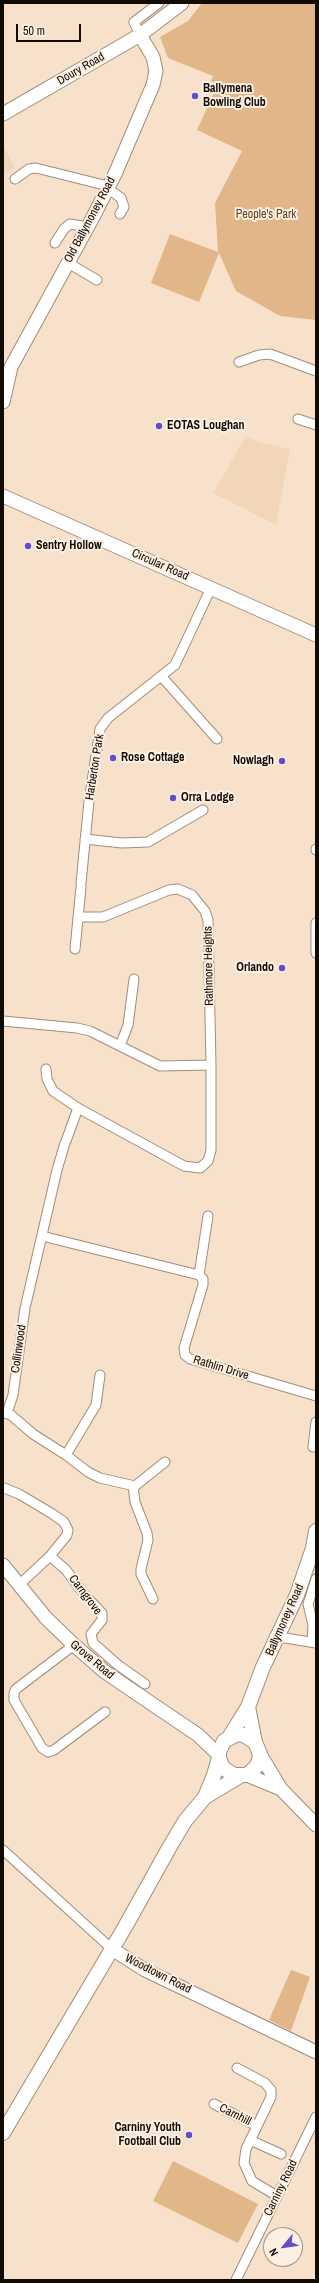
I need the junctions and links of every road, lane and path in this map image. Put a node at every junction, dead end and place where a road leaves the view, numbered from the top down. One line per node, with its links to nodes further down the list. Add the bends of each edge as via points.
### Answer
1 (159, 3): 3 (street, via 134,22)
2 (182, 3): 3 (street, Doury Road)
3 (140, 35): 4 (street, Doury Road); 6 (street, Old Ballymoney Road, via 152,57 156,71 153,85)
4 (3, 114)
5 (15, 179): 6 (street, via 29,169 36,168)
6 (108, 187): 7 (street, via 121,198 124,207); 8 (street, Old Ballymoney Road)
7 (120, 214)
8 (88, 227): 9 (street, via 70,224); 10 (street, Old Ballymoney Road)
9 (56, 243)
10 (68, 263): 11 (street); 14 (street, Old Ballymoney Road, via 11,367)
11 (97, 280)
12 (239, 362): 13 (street, via 270,354)
13 (316, 371)
14 (3, 402)
15 (298, 419): 16 (street)
16 (316, 425)
17 (3, 496): 18 (street, Circular Road)
18 (211, 588): 19 (street, Circular Road); 20 (street, Harberton Park, via 179,659)
19 (316, 635)
20 (162, 677): 21 (street); 23 (street, Harberton Park, via 102,725)
21 (217, 739)
22 (203, 810): 23 (street, via 148,842 122,843)
23 (85, 838): 24 (street, Harberton Park)
24 (79, 917): 26 (street, Harberton Park); 31 (street, Rathmore Heights, via 103,917 169,890 185,891 198,901 208,920)
25 (316, 923): 27 (street)
26 (75, 949)
27 (316, 953)
28 (134, 979): 30 (street, via 128,1025)
29 (3, 1020): 30 (street, via 77,1028 90,1031)
30 (120, 1046): 31 (street, via 160,1066)
31 (211, 1065): 33 (street, Rathmore Heights, via 211,1150 208,1161 200,1168 184,1166)
32 (46, 1069): 33 (street, Rathmore Heights, via 47,1079 53,1090)
33 (78, 1108): 35 (street, via 66,1142)
34 (208, 1216): 36 (street, Rathlin Drive)
35 (42, 1236): 36 (street); 39 (street, Collinwood, via 26,1306 13,1395)
36 (199, 1275): 38 (street, Rathlin Drive, via 203,1284 184,1348 187,1357)
37 (100, 1375): 42 (street, via 96,1405)
38 (316, 1396)
39 (5, 1413): 42 (street, Collinwood)
40 (316, 1422): 41 (street)
41 (313, 1447)
42 (66, 1455): 44 (street, Collinwood, via 95,1477)
43 (165, 1462): 44 (street, via 139,1485)
44 (133, 1486): 51 (street, via 135,1502 145,1525 148,1540 141,1574)
45 (4, 1488): 47 (street, via 19,1494 65,1524 68,1533)
46 (316, 1531): 52 (main road, Ballymoney Road, via 297,1595)
47 (50, 1556): 50 (street); 55 (street, Carngrove, via 64,1568 102,1613 102,1620 91,1634 93,1643)
48 (3, 1565): 50 (street, Grove Road)
49 (316, 1579): 53 (street, via 308,1604 314,1625)
50 (18, 1586): 54 (street, Grove Road)
51 (153, 1599)
52 (279, 1637): 53 (street); 56 (main road, Ballymoney Road, via 263,1667)
53 (314, 1643)
54 (74, 1645): 57 (street, via 16,1689 14,1700 42,1748 48,1752); 58 (street, Grove Road, via 105,1672)
55 (145, 1684)
56 (248, 1707): 59 (main road, Ballymoney Road); 60 (main road)
57 (105, 1712)
58 (198, 1735): 59 (street, Grove Road); 61 (street, Grove Road)
59 (229, 1738): 60 (main road, via 244,1735); 61 (main road, via 220,1747)
60 (258, 1748): 62 (main road, via 257,1766); 63 (street)
61 (219, 1756): 62 (main road, via 223,1768 228,1772); 64 (main road)
62 (244, 1775): 63 (street); 64 (main road)
63 (281, 1789): 65 (street)
64 (205, 1797): 67 (main road, via 185,1821)
65 (316, 1825)
66 (4, 1853): 67 (street, Woodtown Road)
67 (112, 1949): 68 (street, Woodtown Road, via 145,1970); 73 (main road)
68 (316, 2052)
69 (237, 2068): 72 (street, Carnhill, via 265,2082 271,2090 271,2096)
70 (214, 2104): 72 (street, Carnhill)
71 (316, 2117): 76 (street, Carniny Road)
72 (257, 2126): 74 (street, Carnhill)
73 (3, 2132)
74 (250, 2140): 75 (street, Carnhill); 76 (street, Carnhill, via 244,2160 248,2176 257,2186)
75 (281, 2154)
76 (277, 2196): 77 (street, Carniny Road)
77 (236, 2280)

